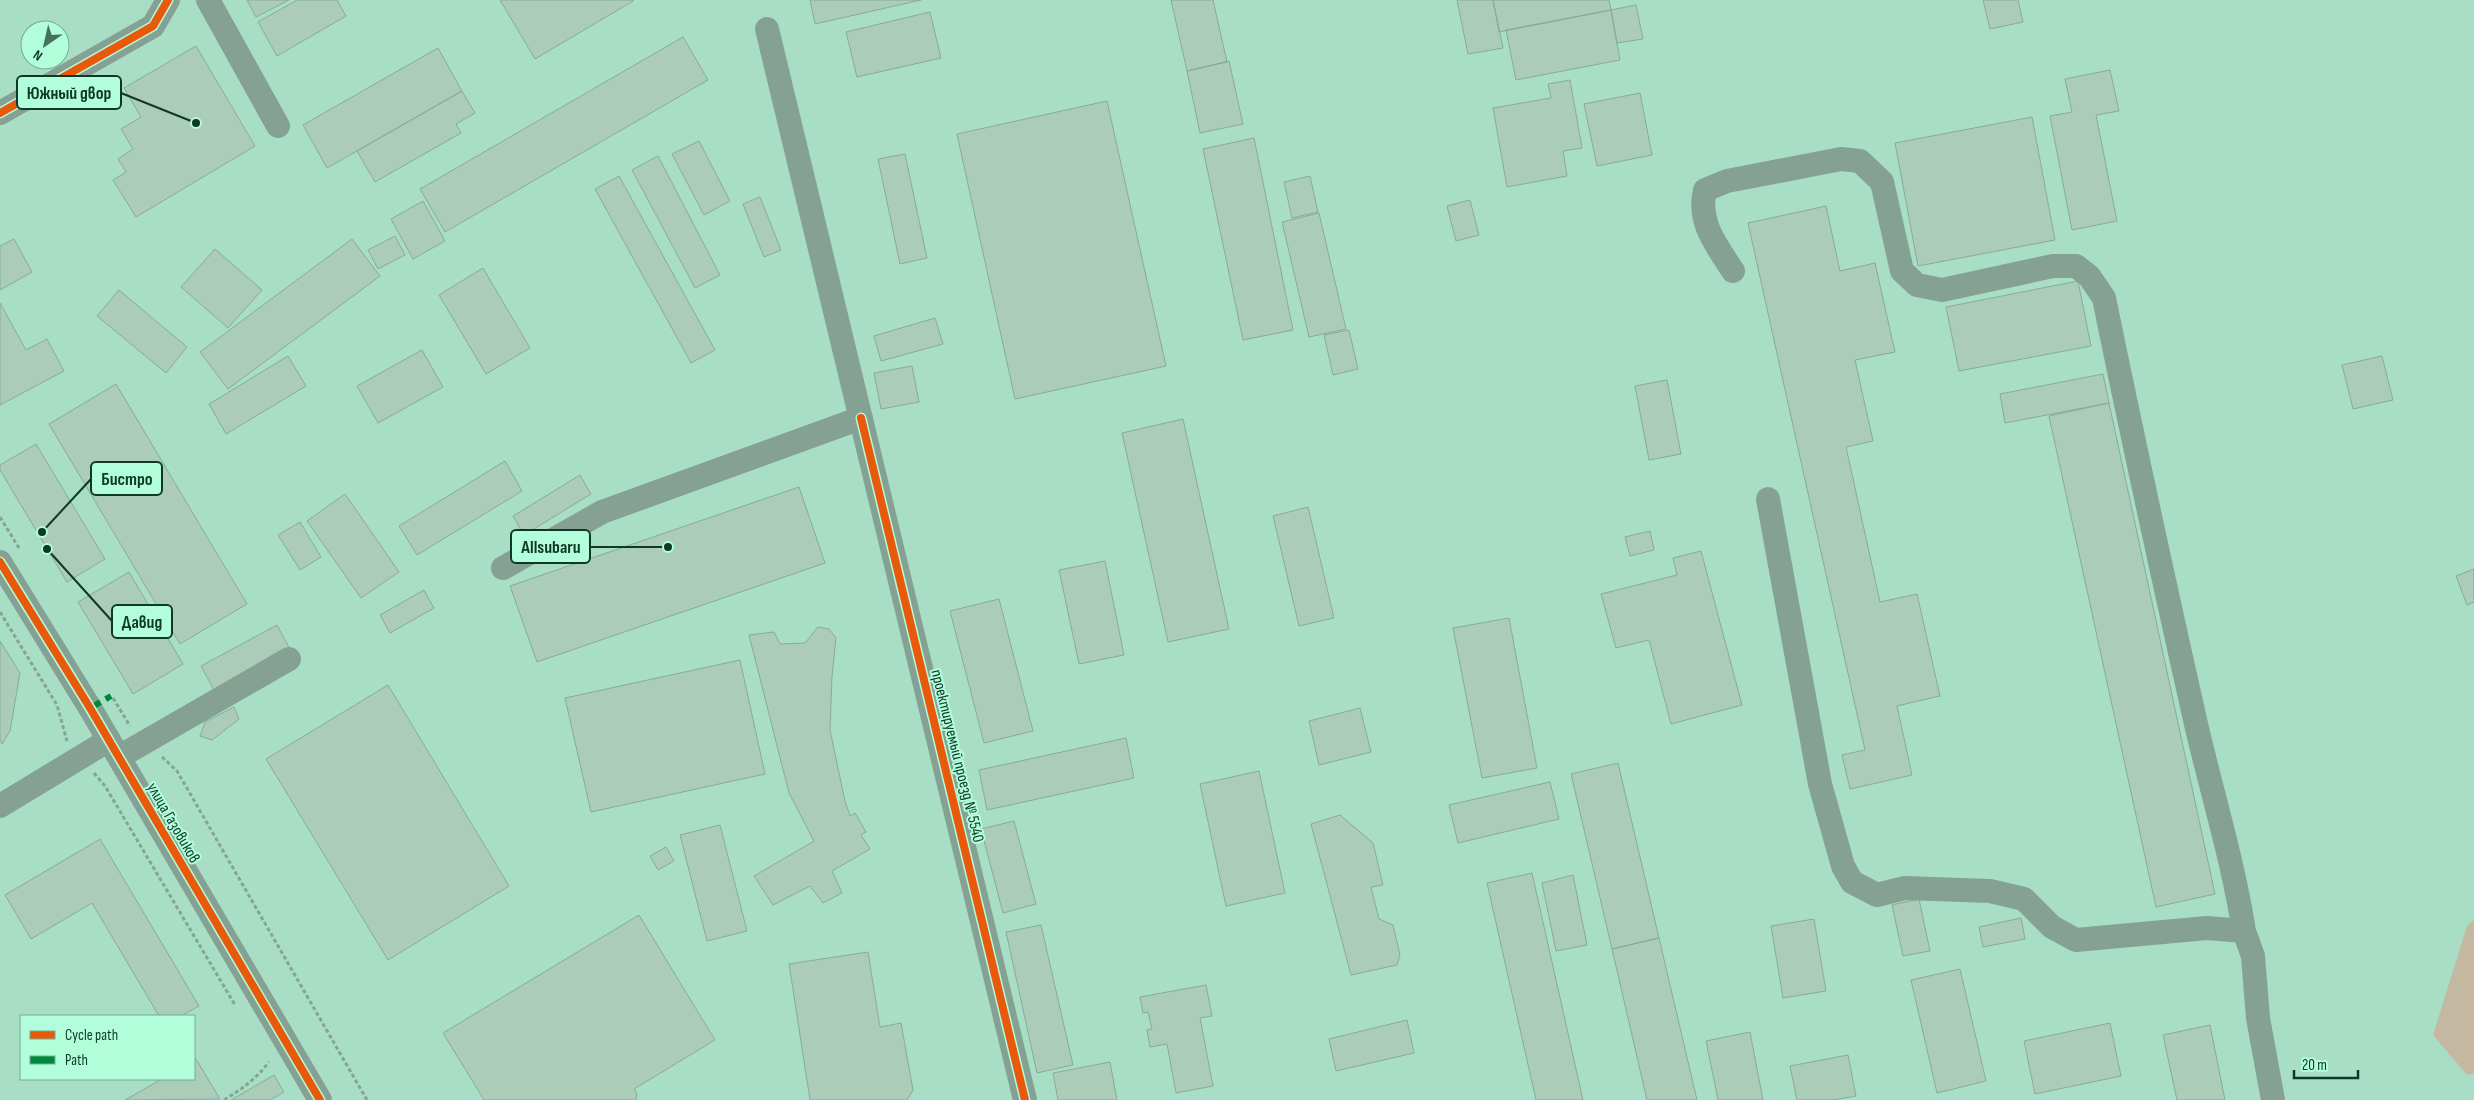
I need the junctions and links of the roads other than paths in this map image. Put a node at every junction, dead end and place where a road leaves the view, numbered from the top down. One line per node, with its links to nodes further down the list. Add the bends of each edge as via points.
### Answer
1 (168, 0): 4 (street, via 152,26)
2 (208, 0): 5 (street)
3 (768, 28): 7 (street, проектируемый проезд № 5540)
4 (0, 114)
5 (278, 126)
6 (1733, 271): 14 (street, via 1709,233 1701,205 1705,190 1727,181 1841,159 1860,161 1882,182 1902,271 1917,285 1942,290 2053,266 2076,266 2089,276 2104,298 2141,483)
7 (861, 418): 10 (street, via 602,512); 16 (street, проектируемый проезд № 5540)
8 (1768, 499): 14 (street, via 1820,784 1843,866 1852,882 1877,895 1904,888 1990,891 2024,900 2052,927 2076,940 2207,928)
9 (0, 562): 12 (street, улица Газовиков)
10 (502, 568)
11 (289, 659): 12 (street, via 145,741)
12 (114, 749): 13 (street, via 81,757); 15 (street, улица Газовиков)
13 (0, 806)
14 (2244, 931): 17 (street, via 2254,956 2258,1018)
15 (320, 1100)
16 (1025, 1100)
17 (2273, 1100)

